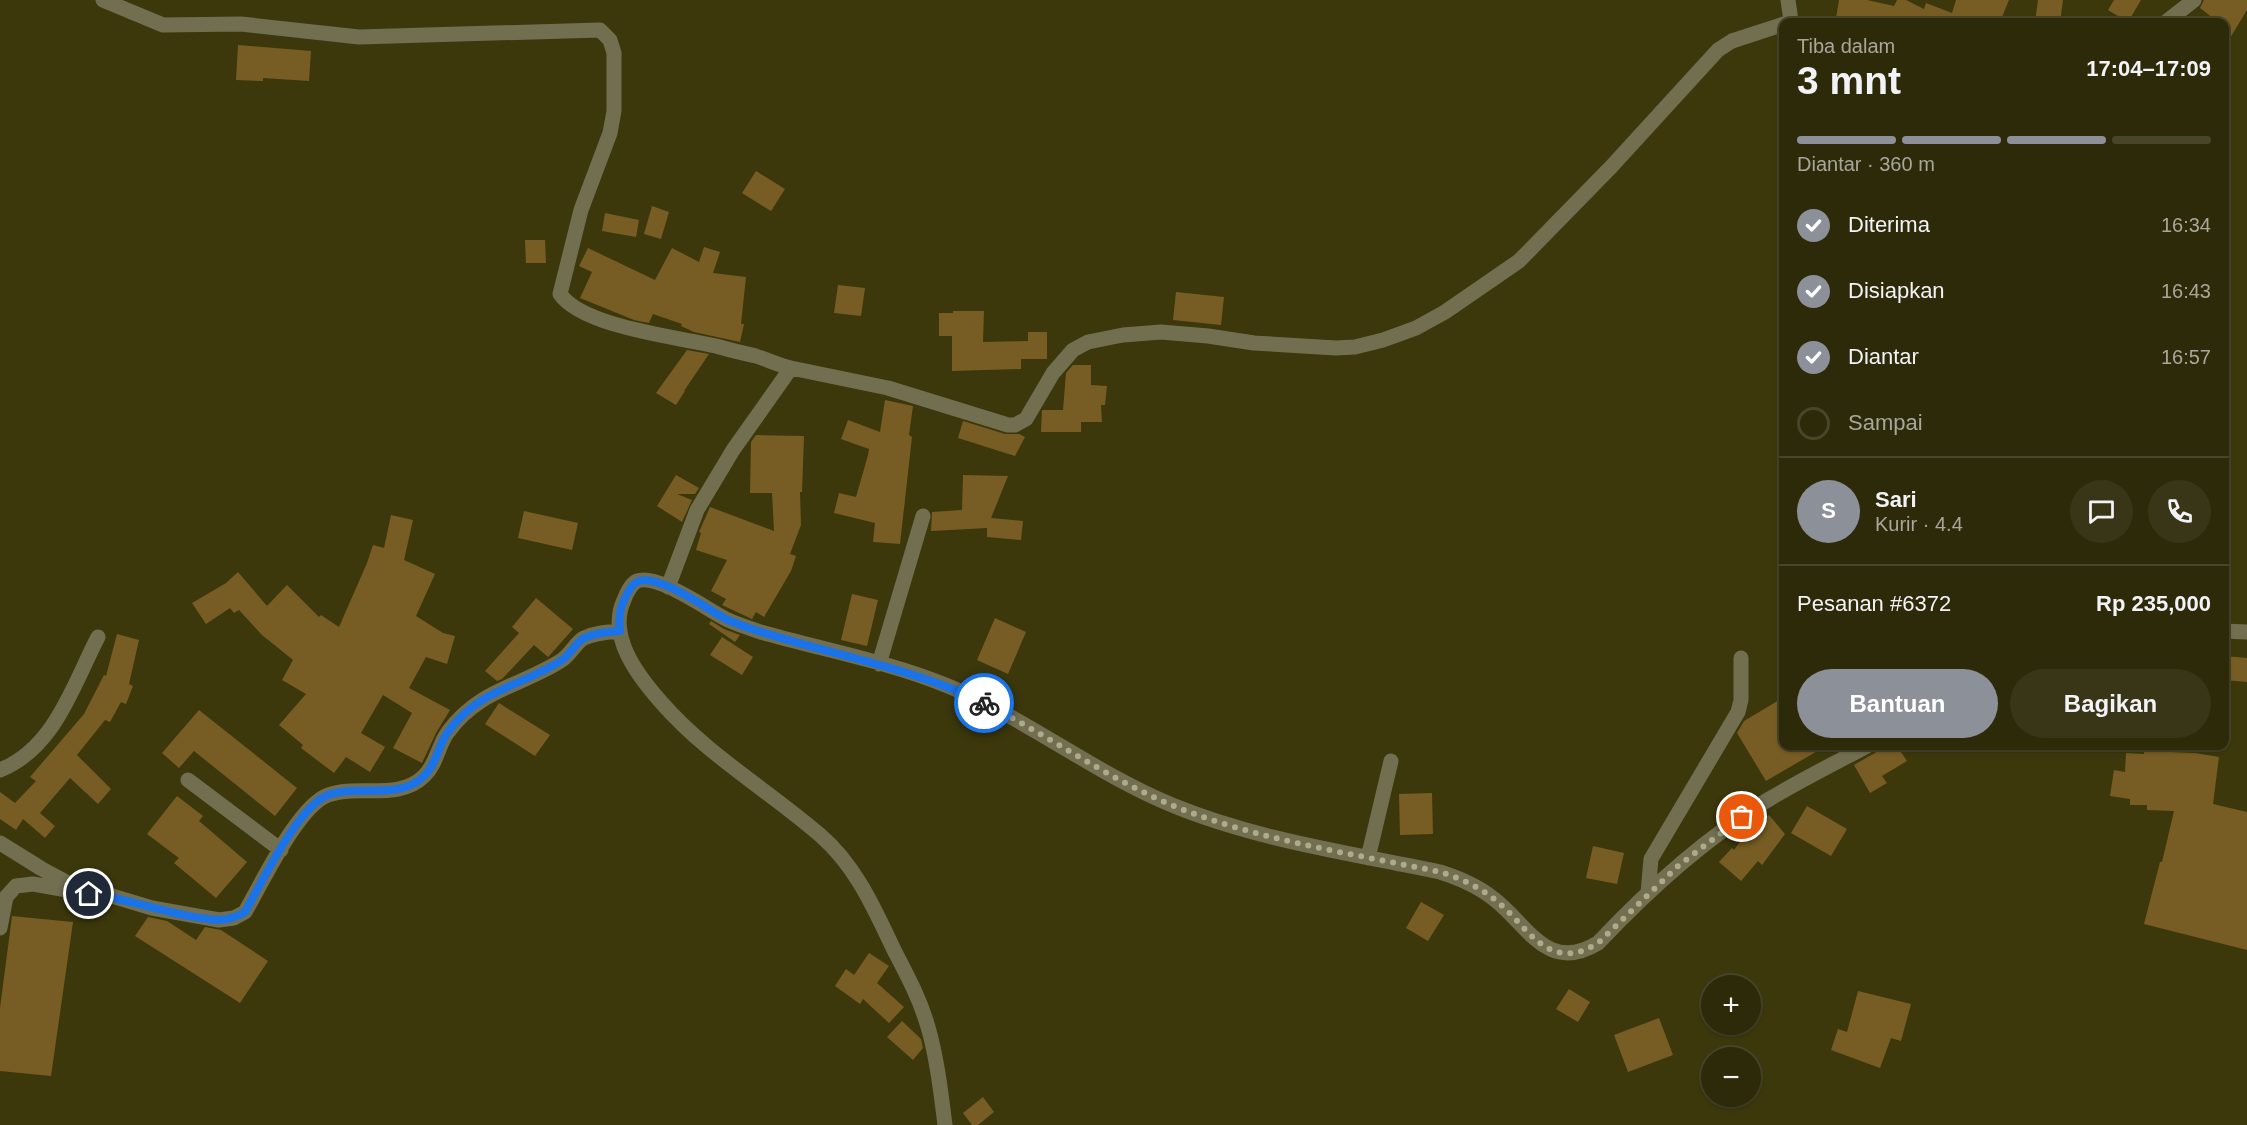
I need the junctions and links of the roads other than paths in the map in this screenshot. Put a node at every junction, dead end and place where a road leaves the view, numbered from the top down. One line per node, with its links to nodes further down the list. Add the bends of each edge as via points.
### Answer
1 (104, 0): 7 (street, via 163,25 241,24 359,37 600,30 610,40 614,53 614,111 610,133 581,210 560,294 566,302 600,321)
2 (1788, 0): 4 (street)
3 (2194, 0): 5 (street)
4 (1790, 18)
5 (2171, 18)
6 (1779, 26): 7 (street, via 1732,41 1718,50 1519,261 1445,312 1383,340 1336,348 1161,333 1088,342 1073,350 1053,373 1026,419 1008,426 888,388)
7 (791, 368): 9 (street, via 733,450 697,510)
8 (923, 516): 15 (street)
9 (668, 586): 10 (street, via 645,580 631,587 619,614); 15 (street, via 746,627)
10 (620, 631): 21 (street, via 580,640 564,659 477,703 447,733 424,776 412,784 400,789 327,795 305,813); 26 (street, via 637,672 663,705 823,838 853,871 883,923 925,1018)
11 (2229, 631): 12 (street)
12 (2247, 632)
13 (98, 637): 18 (street, via 48,731 22,759)
14 (1741, 658): 23 (street, via 1738,712 1651,859)
15 (879, 664): 22 (street, via 973,698 1169,804 1249,830)
16 (1860, 750): 23 (street, via 1742,817)
17 (1391, 760): 22 (street)
18 (0, 770)
19 (188, 780): 21 (street)
20 (0, 843): 24 (street)
21 (281, 850): 24 (street, via 245,912 234,918 219,920)
22 (1368, 858): 23 (street, via 1460,879 1495,899 1535,941 1560,953 1585,951 1598,943)
23 (1648, 893)
24 (89, 894): 25 (street, via 33,884 16,886 6,897)
25 (0, 928)
26 (945, 1125)

